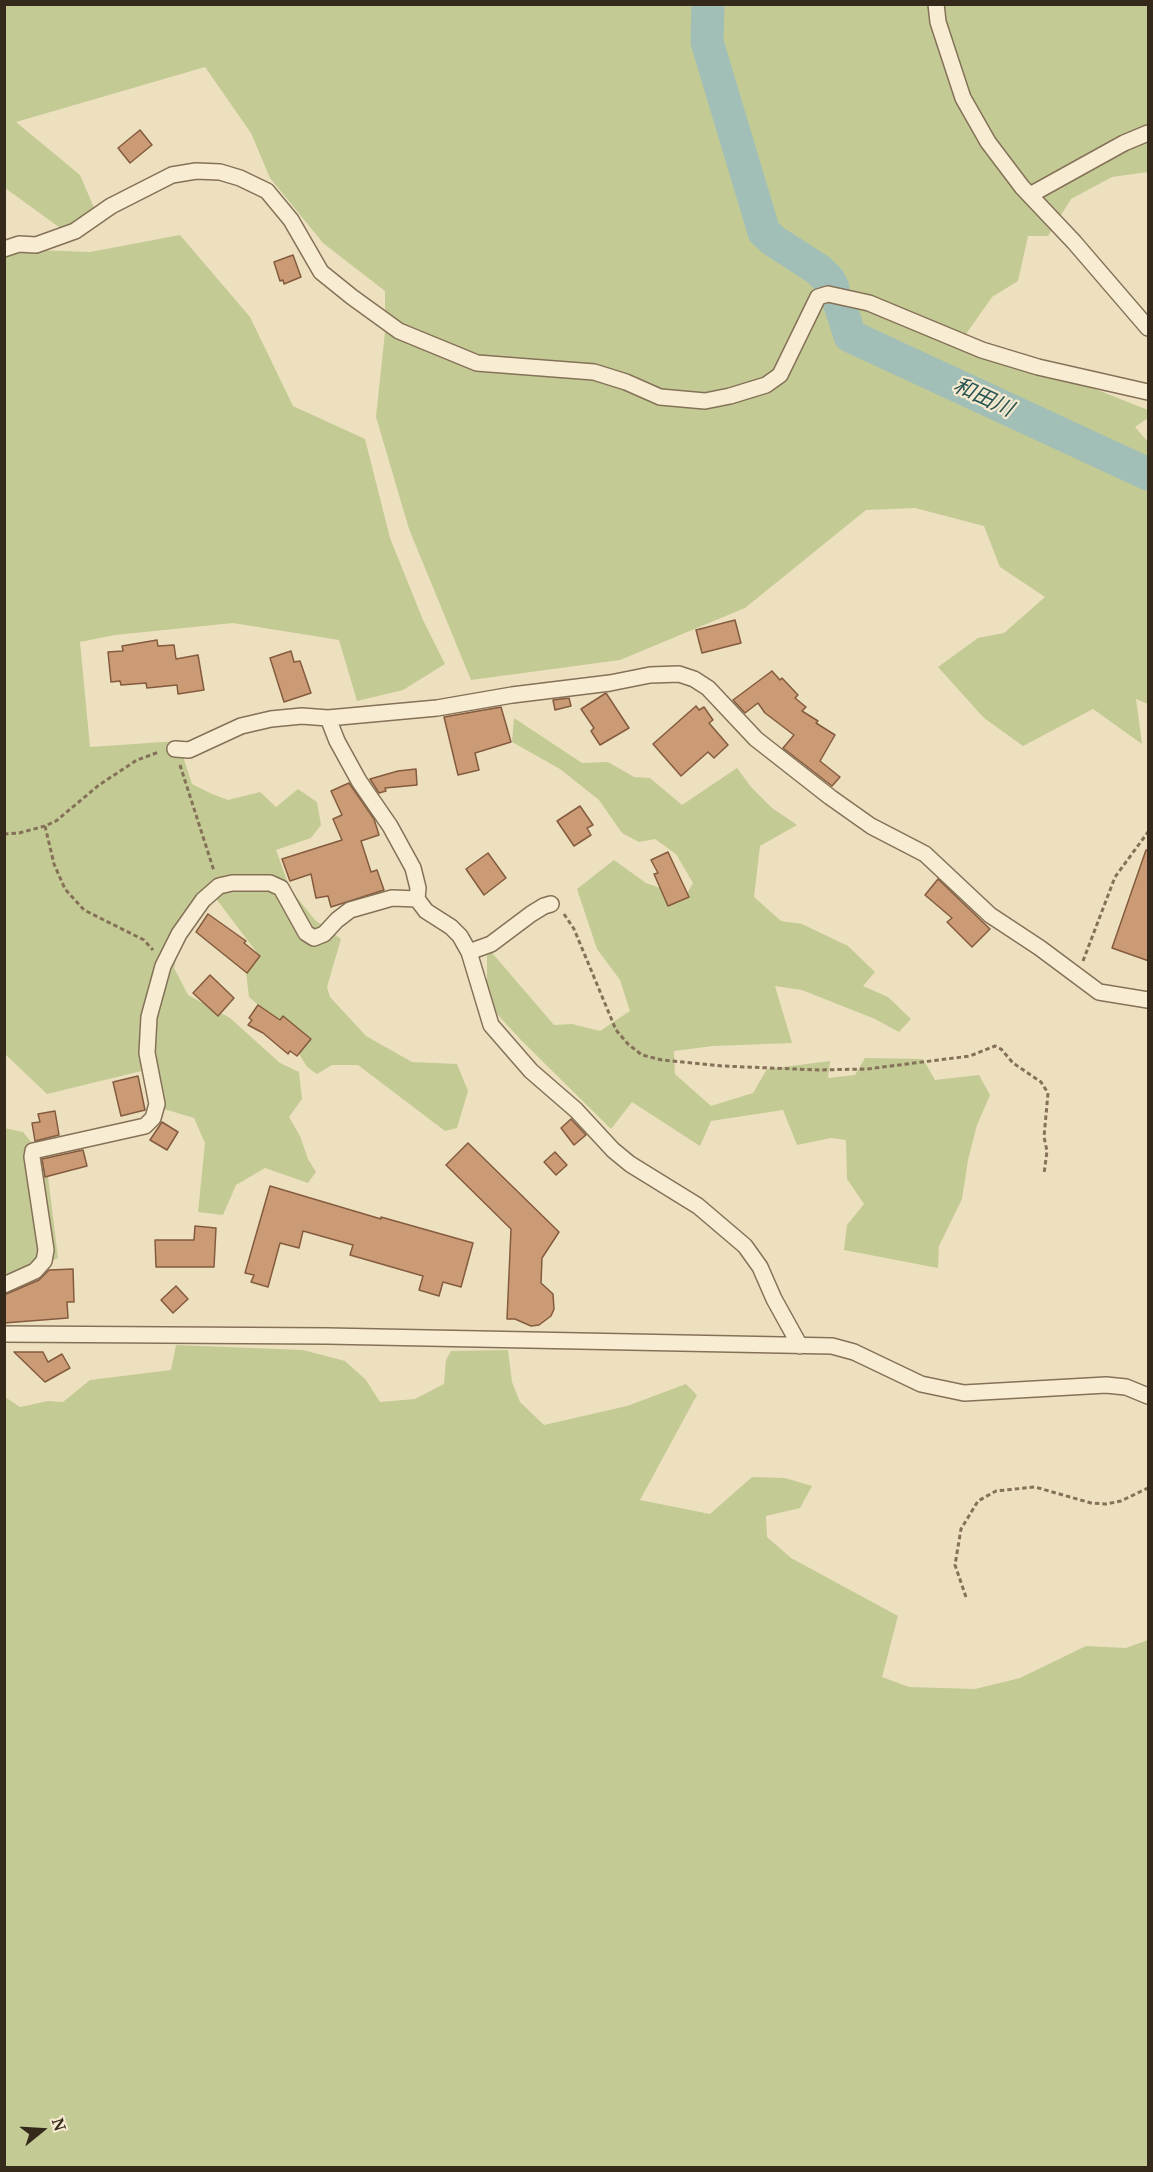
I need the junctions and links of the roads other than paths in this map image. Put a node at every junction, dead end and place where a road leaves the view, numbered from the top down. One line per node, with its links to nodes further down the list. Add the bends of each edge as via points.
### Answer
1 (936, 4): 3 (street, via 938,22 963,98 988,142)
2 (1149, 133): 3 (street)
3 (1030, 195): 5 (street)
4 (4, 249): 6 (street, via 19,244 36,245 75,231 111,206 172,175 220,172 267,191 291,220 321,272 352,297 399,331 477,363 594,372 660,397 705,401 766,385 780,375 818,297 828,294 869,303 982,350)
5 (1149, 328)
6 (1149, 392)
7 (328, 718): 8 (street, via 271,719 241,726 189,750); 9 (street, via 359,781 413,868); 12 (street, via 437,708 650,675 679,674 694,679 708,688 756,739 830,797 871,826 925,854 990,915 1076,976 1099,992)
8 (175, 749)
9 (417, 899): 11 (street, via 460,936); 13 (street, via 392,898 350,910 314,938 306,933 281,888 270,883 219,886 203,900 163,966 149,1017 147,1053 157,1104 153,1118 145,1126 33,1151 46,1250 44,1261 35,1271)
10 (551, 904): 11 (street, via 491,944)
11 (469, 952): 15 (street, via 491,1025 531,1071 576,1110 613,1150 698,1206 745,1246 760,1267)
12 (1149, 1000)
13 (4, 1285)
14 (4, 1334): 15 (street)
15 (800, 1346): 16 (street, via 832,1346 854,1352 921,1383 964,1393 1106,1385 1126,1387)
16 (1149, 1396)

